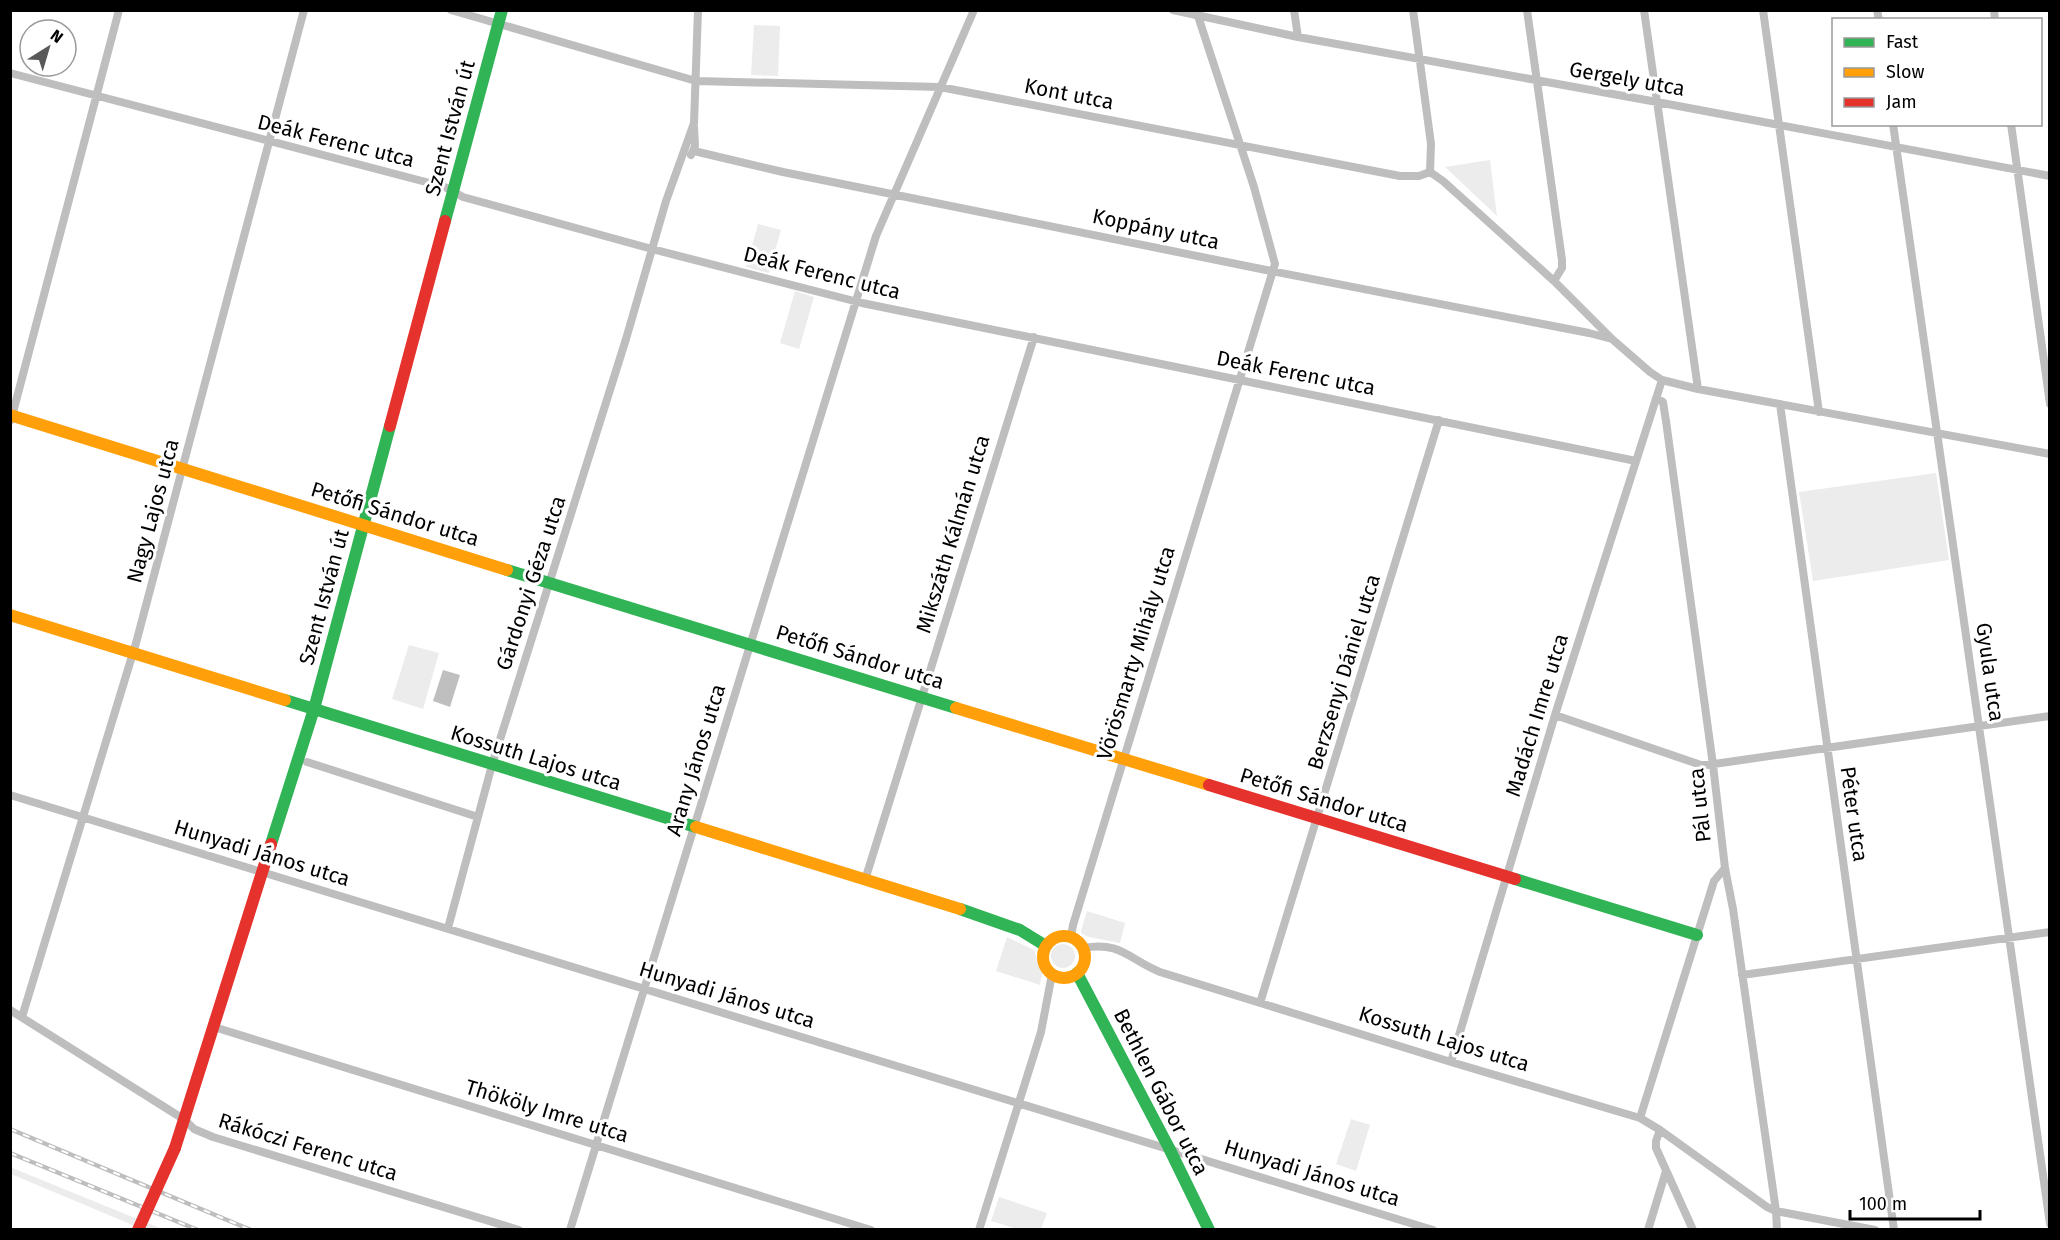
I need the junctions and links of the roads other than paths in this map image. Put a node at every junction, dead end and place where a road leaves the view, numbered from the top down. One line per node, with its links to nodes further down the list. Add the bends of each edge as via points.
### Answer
1 (119, 10): 21 (street)
2 (304, 10): 27 (street, Nagy Lajos utca)
3 (451, 10): 14 (street, Kont utca)
4 (502, 10): 14 (street, Szent István út)
5 (698, 10): 19 (street)
6 (974, 10): 20 (street, Arany János utca)
7 (1173, 10): 13 (street, Gergely utca)
8 (1294, 10): 15 (street)
9 (1413, 10): 16 (street)
10 (1527, 10): 18 (street)
11 (1644, 10): 22 (street)
12 (1763, 10): 24 (street)
13 (1197, 13): 15 (street, Gergely utca); 28 (street)
14 (499, 23): 19 (street, Kont utca); 35 (street, Szent István út)
15 (1298, 37): 16 (street, Gergely utca)
16 (1420, 59): 18 (street, Gergely utca); 33 (street, via 1431,144)
17 (10, 73): 21 (street, Deák Ferenc utca)
18 (1536, 80): 22 (street, Gergely utca); 39 (street, via 1562,260 1560,274)
19 (696, 81): 20 (street, Kont utca); 23 (street)
20 (940, 87): 28 (street, Kont utca); 36 (street, Arany János utca)
21 (97, 96): 27 (street, Deák Ferenc utca); 50 (street)
22 (1657, 102): 24 (street, Gergely utca); 45 (street)
23 (694, 123): 30 (street); 31 (street, Gárdonyi Géza utca)
24 (1779, 126): 29 (street, Gergely utca); 49 (street)
25 (1893, 126): 29 (street, Gyula utca)
26 (2011, 126): 32 (street)
27 (269, 142): 35 (street, Deák Ferenc utca); 55 (street, Nagy Lajos utca)
28 (1239, 146): 33 (street, Kont utca, via 1400,176); 38 (street, via 1275,260)
29 (1896, 148): 32 (street, Gergely utca); 52 (street, Gyula utca)
30 (694, 151): 31 (street); 36 (street, Koppány utca)
31 (681, 162): 37 (street, Gárdonyi Géza utca)
32 (2017, 171): 34 (street, Gergely utca); 48 (street)
33 (1430, 172): 39 (street)
34 (2049, 176)
35 (453, 192): 37 (street, Deák Ferenc utca); 56 (street, Szent István út)
36 (896, 193): 38 (street, Koppány utca); 40 (street, Arany János utca, via 876,236)
37 (652, 249): 40 (street, Deák Ferenc utca); 57 (street, Gárdonyi Géza utca)
38 (1273, 271): 42 (street, Koppány utca); 44 (street, Vörösmarty Mihály utca)
39 (1554, 281): 42 (street)
40 (856, 301): 41 (street, Deák Ferenc utca); 59 (street, Arany János utca)
41 (1034, 337): 44 (street, Deák Ferenc utca); 61 (street, Mikszáth Kálmán utca)
42 (1612, 339): 43 (street)
43 (1662, 380): 45 (street); 46 (street, Madách Imre utca)
44 (1238, 381): 51 (street, Deák Ferenc utca); 67 (street, Vörösmarty Mihály utca)
45 (1698, 389): 47 (street)
46 (1656, 398): 54 (street, Madách Imre utca); 70 (street, Pál utca, via 1663,402)
47 (1779, 404): 49 (street); 66 (street, Péter utca)
48 (2049, 404)
49 (1819, 412): 52 (street)
50 (11, 417): 55 (street, Petőfi Sándor utca)
51 (1439, 420): 54 (street, Deák Ferenc utca); 74 (street, Berzsenyi Dániel utca)
52 (1938, 434): 53 (street); 65 (street, Gyula utca)
53 (2049, 454)
54 (1636, 461): 63 (street, Madách Imre utca)
55 (183, 469): 56 (street, Petőfi Sándor utca); 60 (street, Nagy Lajos utca)
56 (364, 525): 57 (street, Petőfi Sándor utca); 62 (street, Szent István út)
57 (550, 583): 59 (street, Petőfi Sándor utca); 69 (street, Gárdonyi Géza utca)
58 (10, 615): 60 (street, Kossuth Lajos utca)
59 (750, 644): 61 (street, Petőfi Sándor utca); 75 (street, Arany János utca)
60 (133, 654): 62 (street, Kossuth Lajos utca); 72 (street, Nagy Lajos utca)
61 (921, 696): 67 (street, Petőfi Sándor utca); 79 (street, Mikszáth Kálmán utca)
62 (314, 709): 69 (street, Kossuth Lajos utca); 77 (street, Szent István út)
63 (1555, 715): 70 (street, via 1701,765); 78 (street, Madách Imre utca)
64 (2049, 716): 65 (street)
65 (1980, 726): 66 (street); 84 (street, Gyula utca)
66 (1827, 748): 70 (street); 87 (street, Péter utca)
67 (1122, 758): 74 (street, Petőfi Sándor utca); 83 (street, Vörösmarty Mihály utca)
68 (307, 762): 73 (street)
69 (492, 765): 73 (street, Gárdonyi Géza utca); 75 (street, Kossuth Lajos utca)
70 (1713, 765): 76 (street, Pál utca)
71 (10, 795): 72 (street, Hunyadi János utca)
72 (83, 817): 77 (street, Hunyadi János utca); 94 (street, Nagy Lajos utca)
73 (478, 817): 80 (street, Gárdonyi Géza utca)
74 (1317, 819): 78 (street, Petőfi Sándor utca); 92 (street, Berzsenyi Dániel utca)
75 (694, 827): 79 (street, Kossuth Lajos utca); 91 (street, Arany János utca)
76 (1725, 868): 82 (street, via 1714,881); 90 (street, Pál utca)
77 (262, 870): 80 (street, Hunyadi János utca); 95 (street, Szent István út)
78 (1506, 876): 82 (street, Petőfi Sándor utca); 96 (street, Madách Imre utca)
79 (865, 880): 85 (street, Kossuth Lajos utca, via 1007,925)
80 (448, 928): 91 (street, Hunyadi János utca)
81 (2049, 932): 84 (street)
82 (1697, 935): 98 (street)
83 (1071, 937): 85 (street, via 1057,937); 86 (street)
84 (2010, 937): 87 (street); 105 (street, Gyula utca)
85 (1046, 946): 89 (street, via 1044,964)
86 (1083, 948): 88 (street, via 1084,961); 92 (street, Kossuth Lajos utca, via 1120,949 1160,972)
87 (1857, 960): 90 (street); 117 (street, Péter utca)
88 (1077, 973): 89 (street, via 1065,977); 102 (street, Bethlen Gábor utca)
89 (1052, 974): 97 (street, via 1041,1032)
90 (1742, 975): 104 (street, Pál utca)
91 (644, 988): 97 (street, Hunyadi János utca); 101 (street, Arany János utca)
92 (1260, 1003): 96 (street, Kossuth Lajos utca)
93 (10, 1010): 94 (street, Rákóczi Ferenc utca)
94 (22, 1017): 99 (street, Rákóczi Ferenc utca)
95 (214, 1027): 99 (street, Szent István út); 101 (street, Thököly Imre utca)
96 (1451, 1062): 98 (street, Kossuth Lajos utca)
97 (1018, 1104): 102 (street, Hunyadi János utca); 110 (street)
98 (1640, 1119): 100 (street, Kossuth Lajos utca)
99 (185, 1120): 106 (street, Szent István út, bridge); 107 (street, Rákóczi Ferenc utca, via 213,1137)
100 (1660, 1130): 103 (street, via 1656,1148); 104 (street, Kossuth Lajos utca)
101 (597, 1146): 108 (street, Arany János utca); 109 (street, Thököly Imre utca)
102 (1169, 1148): 111 (street, Bethlen Gábor utca); 112 (street, Hunyadi János utca)
103 (1666, 1171): 113 (street); 114 (street)
104 (1776, 1211): 115 (street, Pál utca); 116 (street, Kossuth Lajos utca)
105 (2049, 1224)
106 (138, 1230)
107 (519, 1230)
108 (570, 1230)
109 (871, 1230)
110 (979, 1230)
111 (1209, 1230)
112 (1433, 1230)
113 (1648, 1230)
114 (1693, 1230)
115 (1777, 1230)
116 (1875, 1230)
117 (1894, 1230)

